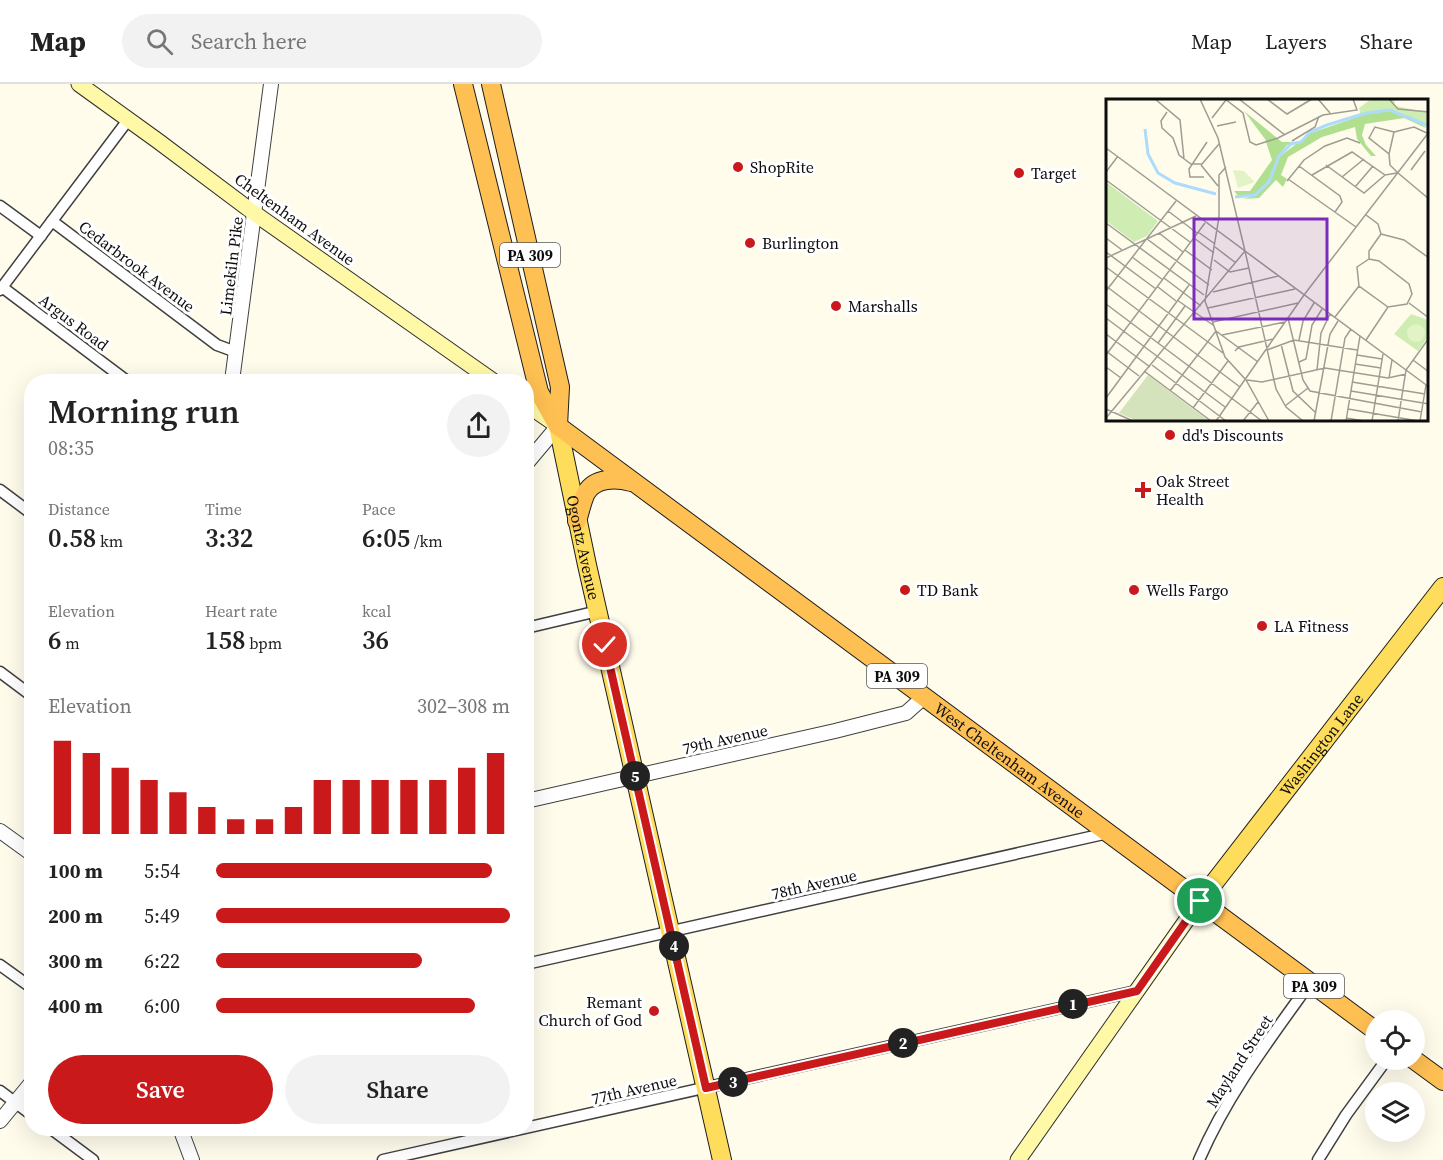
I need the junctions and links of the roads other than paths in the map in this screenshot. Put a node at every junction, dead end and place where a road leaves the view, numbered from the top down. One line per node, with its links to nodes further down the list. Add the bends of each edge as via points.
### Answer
1 (79, 84): 5 (main road, Cheltenham Avenue)
2 (271, 84): 7 (street, Limekiln Pike)
3 (463, 84): 16 (highway, Ogontz Avenue / PA 309, via 539,392)
4 (491, 84): 16 (highway, Ogontz Avenue / PA 309, via 560,387)
5 (128, 120): 7 (main road, Cheltenham Avenue); 8 (street)
6 (0, 206): 9 (street)
7 (254, 213): 11 (street, Limekiln Pike); 14 (main road, Cheltenham Avenue)
8 (52, 221): 9 (street); 11 (street, Cedarbrook Avenue, via 217,345)
9 (41, 236): 10 (street)
10 (1, 289): 12 (street, Argus Road)
11 (236, 352): 13 (street, Limekiln Pike)
12 (117, 374)
13 (233, 374)
14 (483, 374)
15 (534, 410): 16 (main road)
16 (558, 426): 17 (street); 18 (highway, West Cheltenham Avenue / PA 309); 21 (main road, Ogontz Avenue)
17 (534, 454)
18 (633, 483): 21 (highway, via 611,479 592,486); 27 (highway, West Cheltenham Avenue / PA 309)
19 (0, 490): 20 (street)
20 (24, 508)
21 (577, 521): 23 (main road, Ogontz Avenue)
22 (1443, 587): 33 (main road, Washington Lane)
23 (598, 611): 24 (street); 28 (main road, Ogontz Avenue)
24 (534, 626)
25 (0, 672): 26 (street)
26 (24, 690)
27 (924, 697): 28 (street, 79th Avenue, via 906,713); 31 (highway, West Cheltenham Avenue / PA 309)
28 (635, 776): 29 (street, 79th Avenue); 34 (main road, Ogontz Avenue)
29 (534, 799)
30 (0, 831): 32 (street)
31 (1108, 833): 33 (highway, West Cheltenham Avenue / PA 309); 34 (street, 78th Avenue)
32 (24, 848)
33 (1200, 901): 38 (highway, West Cheltenham Avenue / PA 309); 39 (main road)
34 (671, 932): 35 (street, 78th Avenue); 44 (main road, Ogontz Avenue)
35 (534, 962)
36 (0, 965): 37 (street)
37 (24, 982)
38 (1311, 983): 40 (highway, West Cheltenham Avenue / PA 309); 59 (street, Mayland Street, via 1235,1090)
39 (1137, 991): 44 (street, 77th Avenue); 54 (main road)
40 (1365, 1023)
41 (1425, 1068): 43 (highway)
42 (1379, 1070): 60 (street)
43 (1443, 1081)
44 (706, 1088): 50 (street, 77th Avenue); 58 (main road, Ogontz Avenue)
45 (0, 1091): 47 (street)
46 (24, 1091): 47 (street)
47 (15, 1102): 48 (street); 49 (street)
48 (24, 1109)
49 (0, 1121)
50 (534, 1126)
51 (61, 1136): 55 (street)
52 (183, 1136): 56 (street)
53 (491, 1136): 57 (street, 77th Avenue)
54 (1025, 1157)
55 (93, 1160)
56 (192, 1160)
57 (383, 1160)
58 (722, 1160)
59 (1199, 1160)
60 (1318, 1160)

